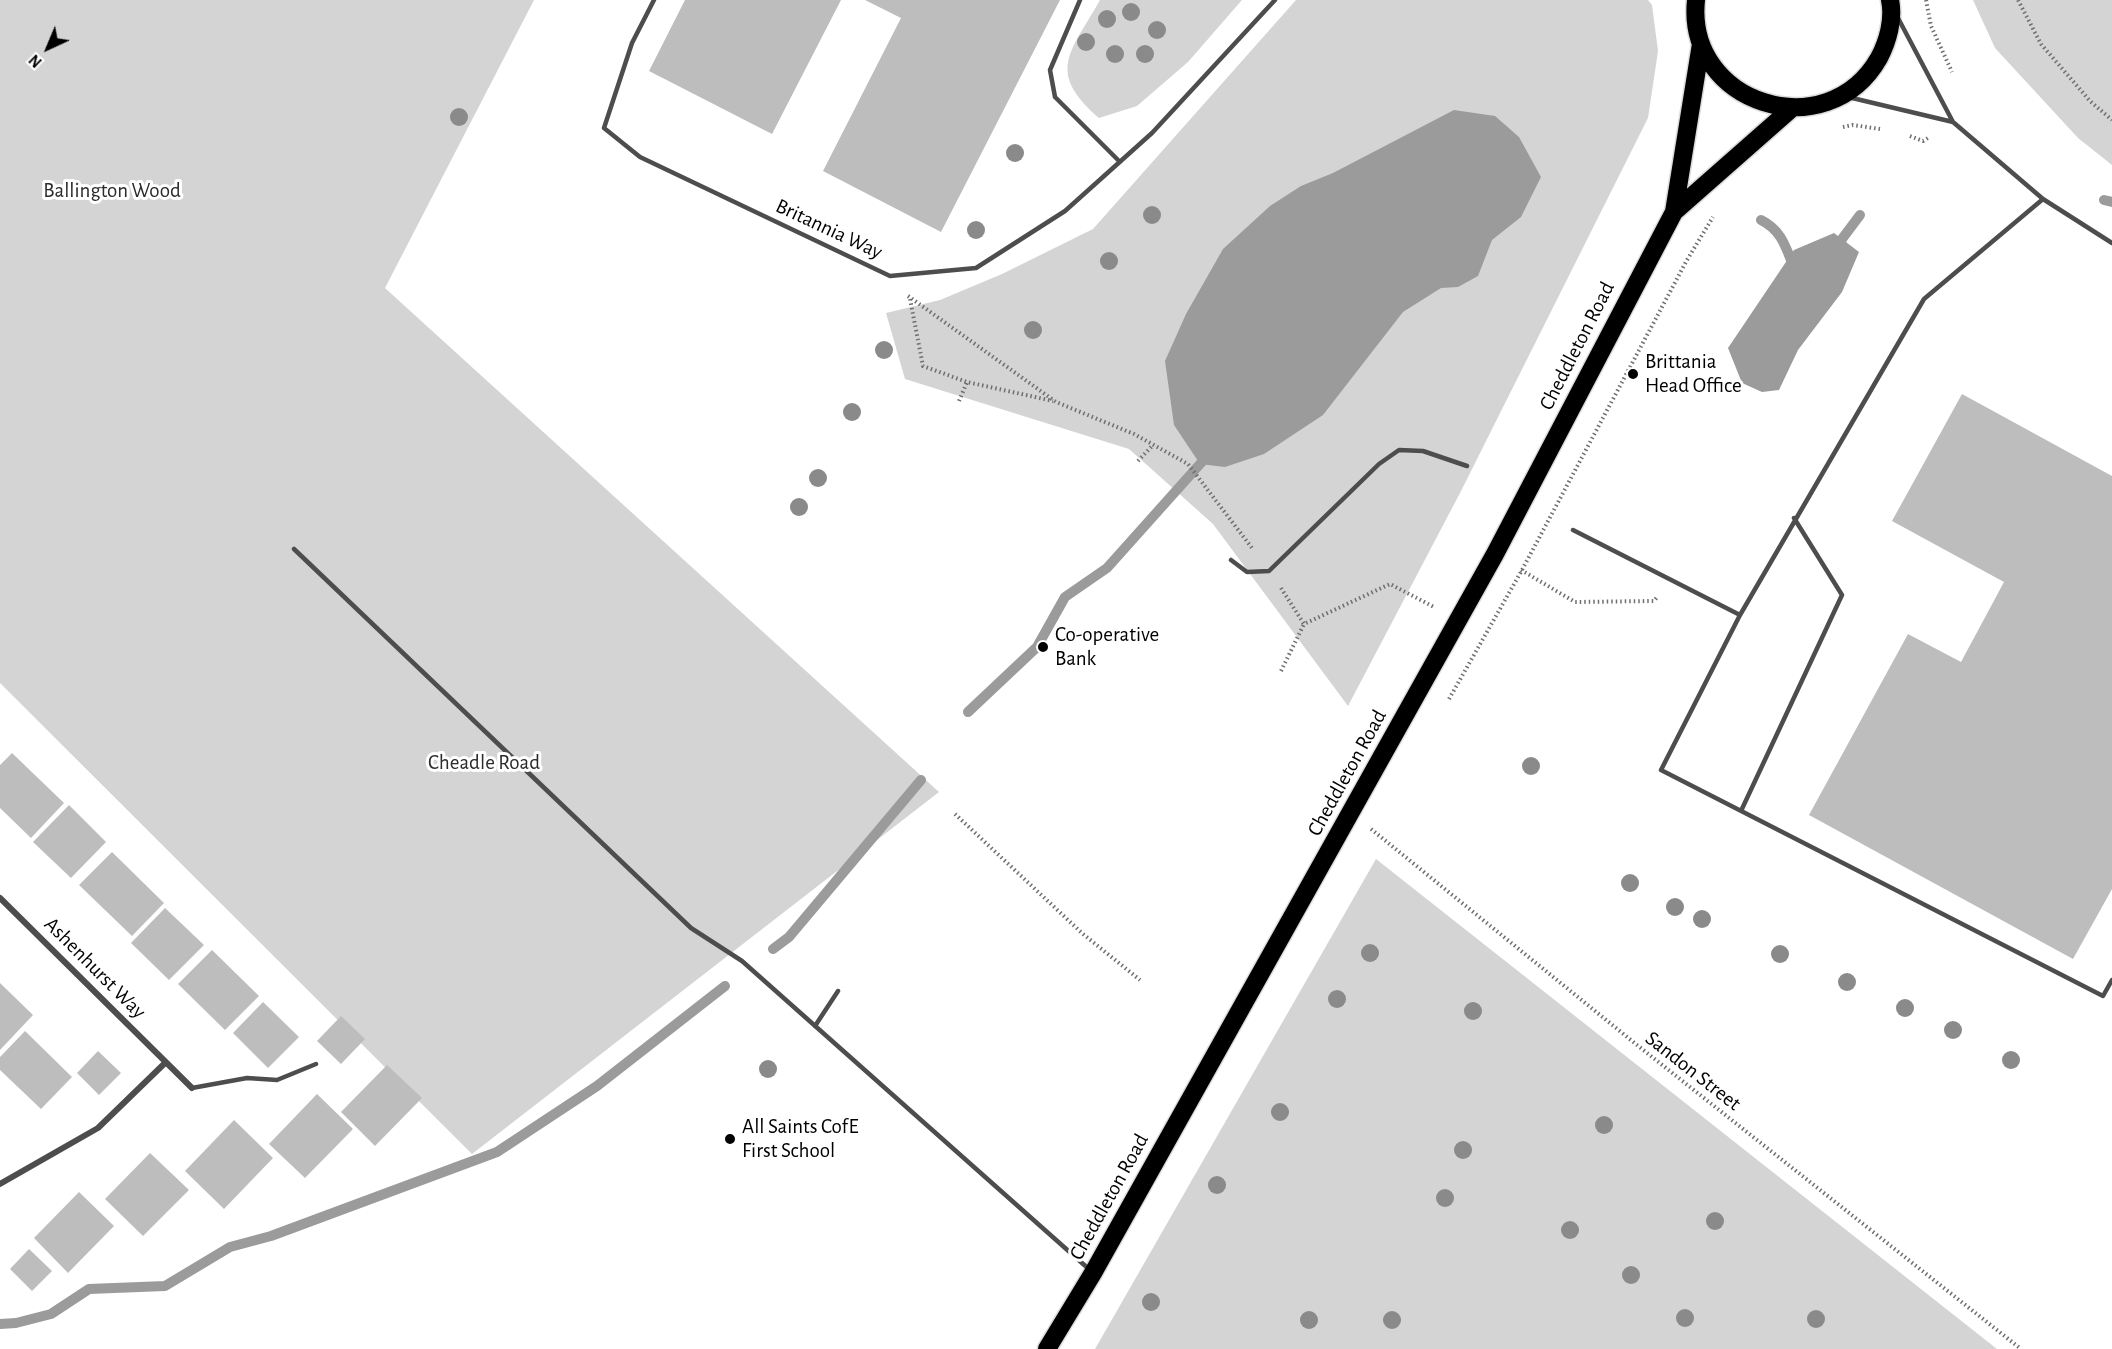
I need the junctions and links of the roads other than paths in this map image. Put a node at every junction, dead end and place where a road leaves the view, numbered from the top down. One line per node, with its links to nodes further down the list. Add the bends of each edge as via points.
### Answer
1 (654, 0): 10 (lane, Britannia Way, via 632,43 604,128 640,158 890,276 976,268 1065,211)
2 (1080, 0): 10 (lane, via 1050,70 1055,97)
3 (1275, 0): 10 (lane, Britannia Way, via 1152,134)
4 (1696, 0): 6 (highway, Cheddleton Road)
5 (1891, 3): 7 (highway, Cheddleton Road, via 1889,34 1883,51 1862,80); 9 (lane)
6 (1701, 44): 8 (highway, Cheddleton Road, via 1710,63 1734,89 1756,101); 12 (highway, Cheddleton Road)
7 (1841, 96): 8 (highway, Cheddleton Road); 9 (lane)
8 (1791, 109): 12 (highway, Cheddleton Road)
9 (1953, 122): 11 (lane)
10 (1119, 162)
11 (2043, 199): 13 (lane); 15 (lane, via 1924,299)
12 (1674, 212): 29 (highway, Cheddleton Road, via 1458,620)
13 (2112, 243)
14 (1467, 466): 18 (lane, via 1423,451 1399,450 1379,464 1269,571 1247,572)
15 (1794, 518): 19 (lane); 20 (lane, via 1842,595)
16 (1573, 530): 19 (lane)
17 (294, 549): 24 (lane, via 691,928 742,961)
18 (1231, 560)
19 (1740, 615): 20 (lane, via 1661,770)
20 (1741, 811): 22 (lane, via 2103,996)
21 (0, 898): 25 (street, Ashenhurst Way)
22 (2112, 980)
23 (838, 991): 24 (lane)
24 (815, 1026): 29 (lane)
25 (166, 1062): 27 (street, Ashenhurst Way); 28 (street, via 98,1128)
26 (316, 1064): 27 (lane, via 277,1080 247,1078)
27 (192, 1088)
28 (0, 1184)
29 (1093, 1273): 30 (highway, Cheddleton Road)
30 (1047, 1349)

